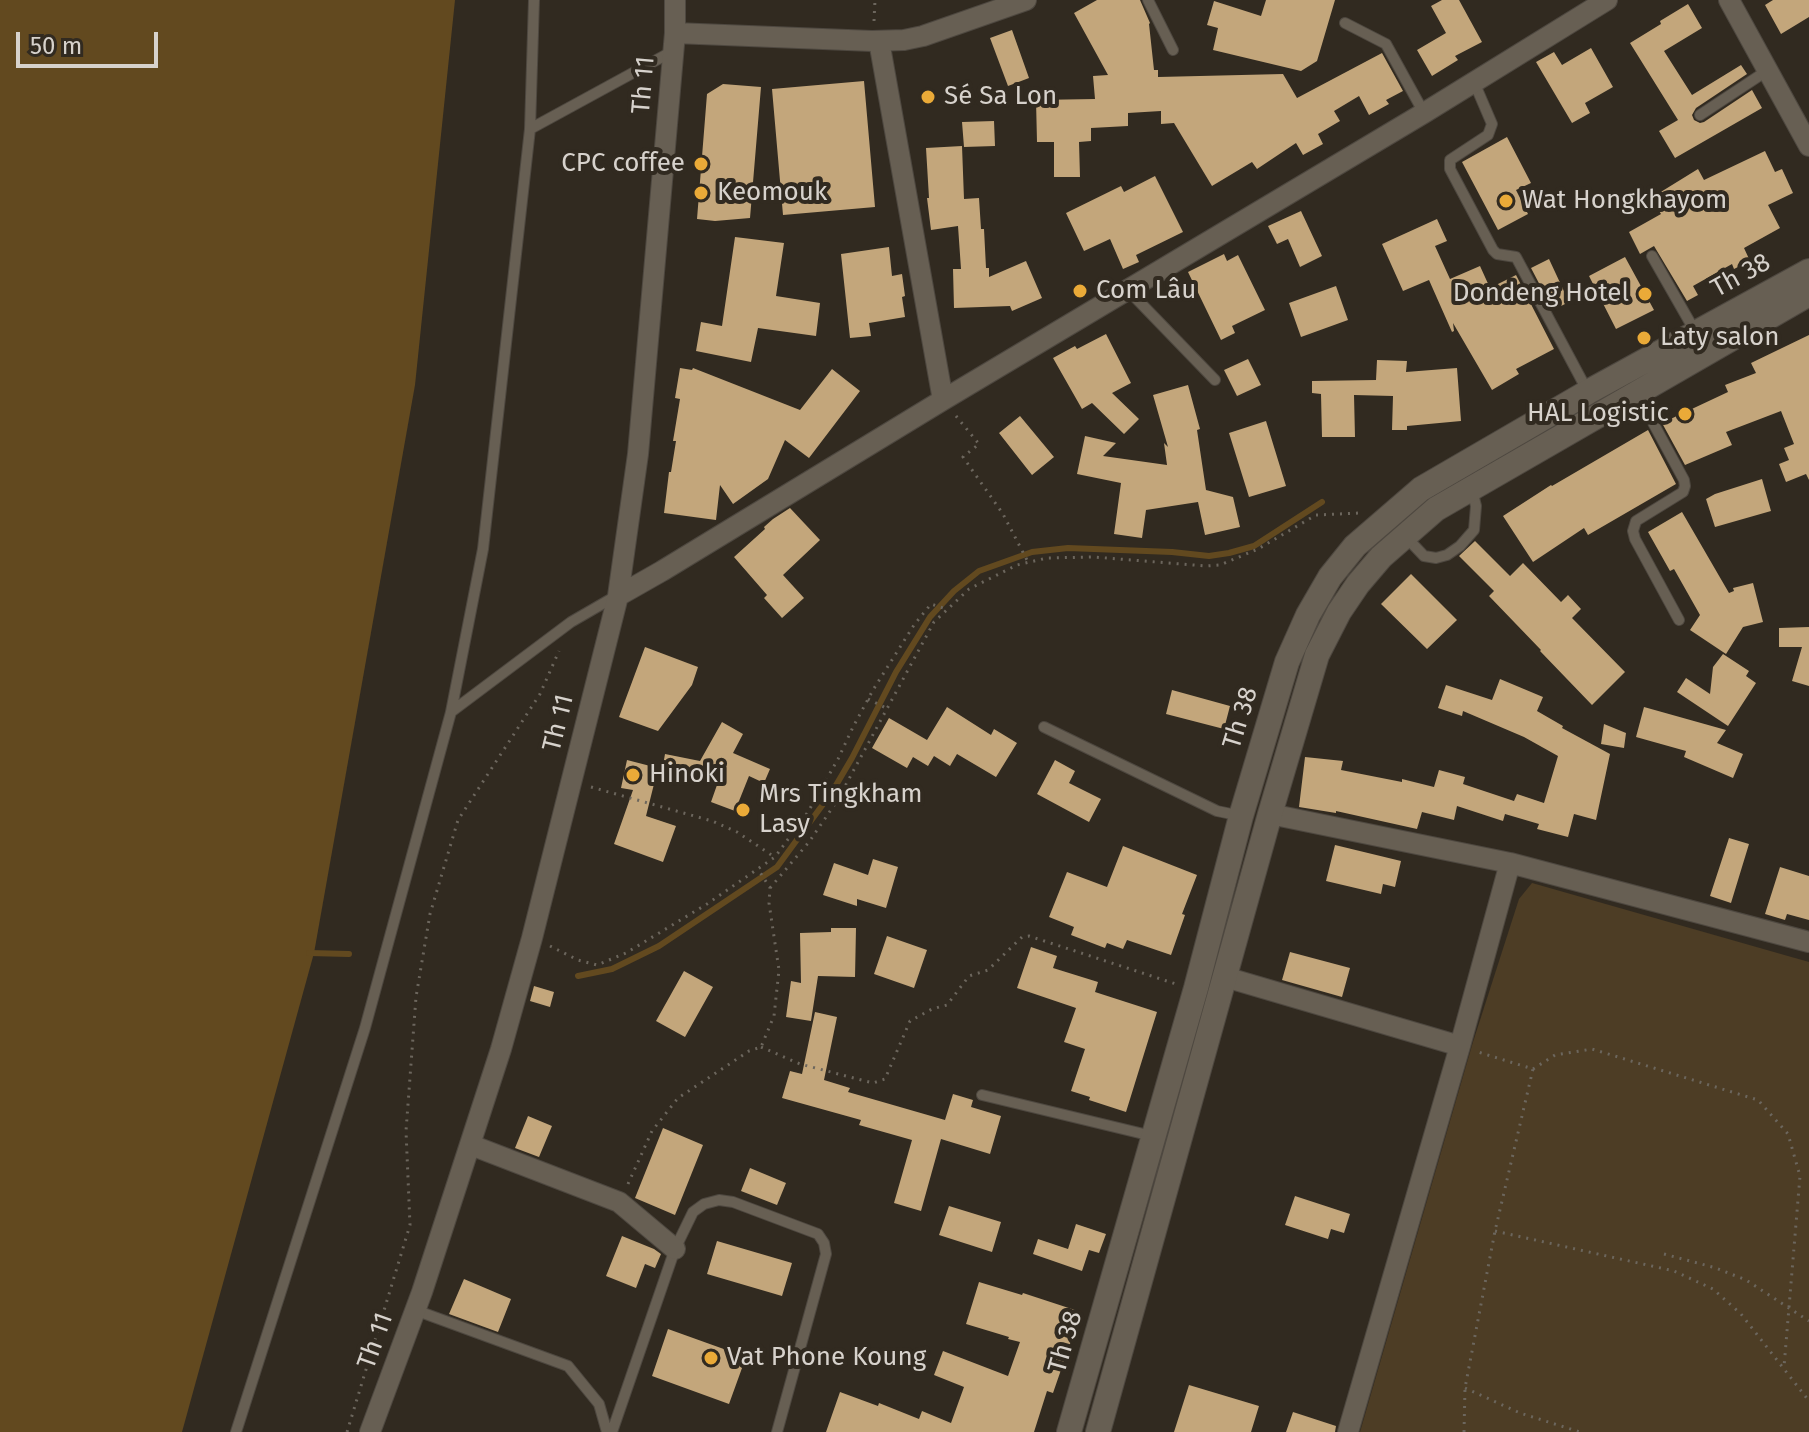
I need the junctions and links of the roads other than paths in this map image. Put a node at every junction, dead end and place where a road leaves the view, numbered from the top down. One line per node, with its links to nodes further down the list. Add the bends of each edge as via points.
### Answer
1 (534, 0): 15 (lane)
2 (675, 0): 9 (street, Th 11)
3 (1026, 0): 8 (street, via 923,36)
4 (1148, 0): 10 (lane)
5 (1607, 0): 12 (street)
6 (1729, 0): 11 (street)
7 (1345, 23): 13 (lane, via 1386,44)
8 (879, 41): 9 (street); 25 (street)
9 (674, 42): 15 (lane); 28 (street, Th 11, via 638,454)
10 (1173, 50)
11 (1768, 70): 14 (lane); 16 (street)
12 (1474, 82): 13 (street); 23 (lane, via 1492,124 1488,135 1450,160 1450,169 1493,250 1516,257)
13 (1424, 113): 19 (street)
14 (1700, 115)
15 (530, 129): 30 (lane, via 483,549)
16 (1809, 146)
17 (1652, 256): 21 (lane)
18 (1809, 271): 21 (street, Th 38)
19 (1128, 290): 22 (lane); 25 (street)
20 (1809, 294): 24 (street, Th 38)
21 (1696, 333): 23 (street, Th 38)
22 (1215, 380)
23 (1588, 392): 33 (street, Th 38, via 1421,489 1355,546 1330,577 1287,662)
24 (1637, 393): 26 (street, Th 38); 29 (lane, via 1684,480 1683,492 1636,521 1633,531)
25 (943, 400): 28 (street)
26 (1472, 488): 27 (street, Th 38); 27 (lane, via 1474,530 1460,546 1447,555 1424,556)
27 (1405, 536): 32 (street, Th 38, via 1358,584 1317,655)
28 (618, 596): 30 (lane, via 571,622); 40 (street, Th 11, via 532,938)
29 (1679, 620)
30 (451, 712): 43 (lane, via 365,1028)
31 (1044, 727): 33 (lane, via 1217,811)
32 (1270, 814): 34 (street); 36 (street, Th 38)
33 (1241, 816): 39 (street, Th 38)
34 (1510, 863): 35 (street); 37 (street)
35 (1809, 942)
36 (1225, 977): 37 (street); 48 (street, Th 38)
37 (1460, 1046): 49 (street)
38 (982, 1095): 39 (lane)
39 (1154, 1137): 47 (street, Th 38)
40 (471, 1145): 41 (street, via 619,1202); 42 (street, Th 11)
41 (675, 1249): 45 (lane); 46 (lane, via 693,1212 719,1200 818,1234 824,1243 826,1254)
42 (415, 1310): 44 (street, Th 11); 45 (lane, via 568,1366 599,1404)
43 (236, 1432)
44 (370, 1432)
45 (610, 1432)
46 (777, 1432)
47 (1069, 1432)
48 (1098, 1432)
49 (1348, 1432)

